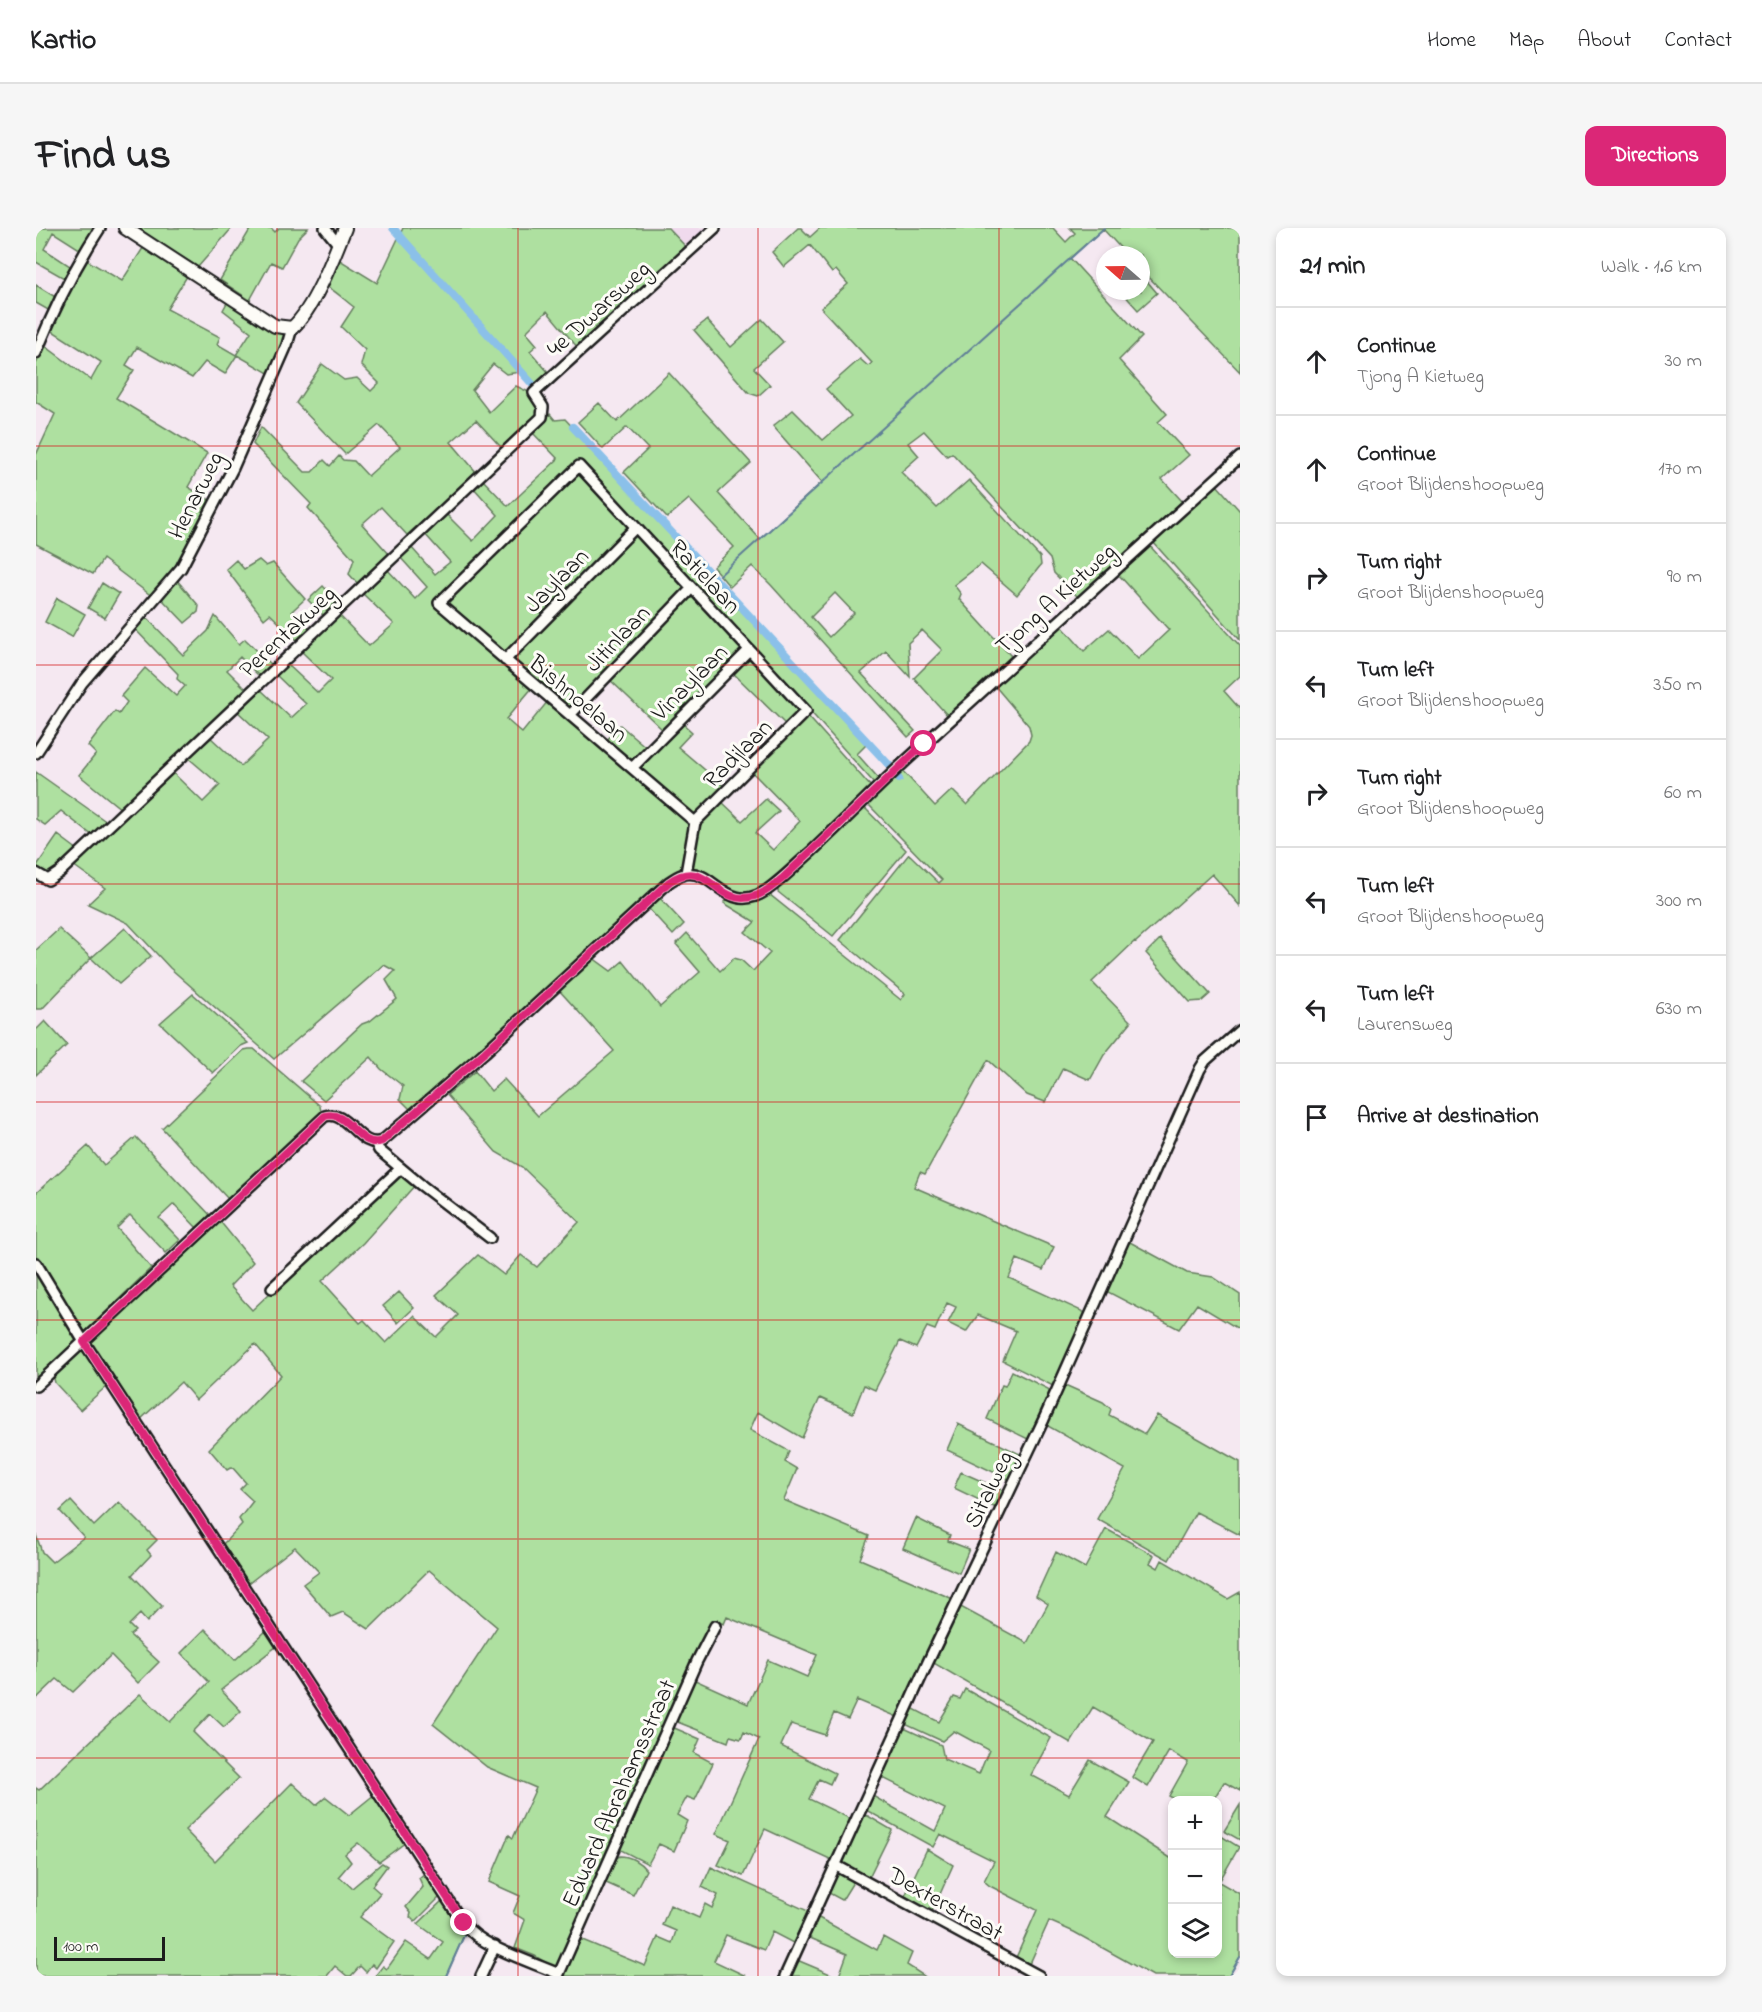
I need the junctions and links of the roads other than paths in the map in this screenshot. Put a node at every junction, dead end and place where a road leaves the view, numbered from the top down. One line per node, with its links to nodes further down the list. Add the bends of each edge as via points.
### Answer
1 (100, 228): 8 (street, via 81,258)
2 (125, 228): 7 (street, via 276,326)
3 (325, 228): 6 (street)
4 (345, 228): 6 (street, Henarweg)
5 (715, 228): 9 (street, 4e Dwarsweg)
6 (338, 244): 7 (street, Henarweg, via 304,315)
7 (292, 328): 18 (street, Henarweg, via 233,468 181,568 82,683)
8 (36, 352)
9 (534, 393): 21 (street, Perentakweg, via 543,406 542,417 60,873 48,880)
10 (1240, 458): 22 (street, Tjong A Kietweg, via 761,894 737,898 695,874)
11 (635, 528): 12 (street, Ratielaan); 13 (street, Ratielaan, via 579,466); 15 (street, Jaylaan)
12 (692, 588): 14 (street, Ratielaan); 17 (street, Jitinlaan)
13 (438, 603): 15 (street, Bishnoelaan)
14 (749, 650): 16 (street, Ratielaan); 19 (street, Vinaylaan)
15 (505, 660): 17 (street, Bishnoelaan)
16 (806, 711): 20 (street, Radjlaan)
17 (570, 715): 19 (street, Bishnoelaan)
18 (36, 753)
19 (632, 768): 20 (street, Bishnoelaan)
20 (695, 822): 22 (street)
21 (36, 873)
22 (686, 873): 24 (street, via 669,882 485,1052)
23 (1240, 1030): 32 (street, Sitalweg, via 1200,1069 1044,1419)
24 (376, 1144): 25 (street); 29 (street, via 368,1142 340,1118 325,1116)
25 (401, 1168): 26 (street); 28 (street)
26 (490, 1238)
27 (36, 1263): 29 (street)
28 (272, 1288)
29 (84, 1342): 30 (street); 33 (street, via 464,1923)
30 (36, 1386)
31 (715, 1626): 34 (street, Eduard Abrahamsstraat)
32 (835, 1865): 36 (street, Sitalweg); 37 (street, Dexterstraat)
33 (495, 1946): 34 (street); 35 (street)
34 (558, 1975)
35 (482, 1976)
36 (785, 1976)
37 (1039, 1976)

